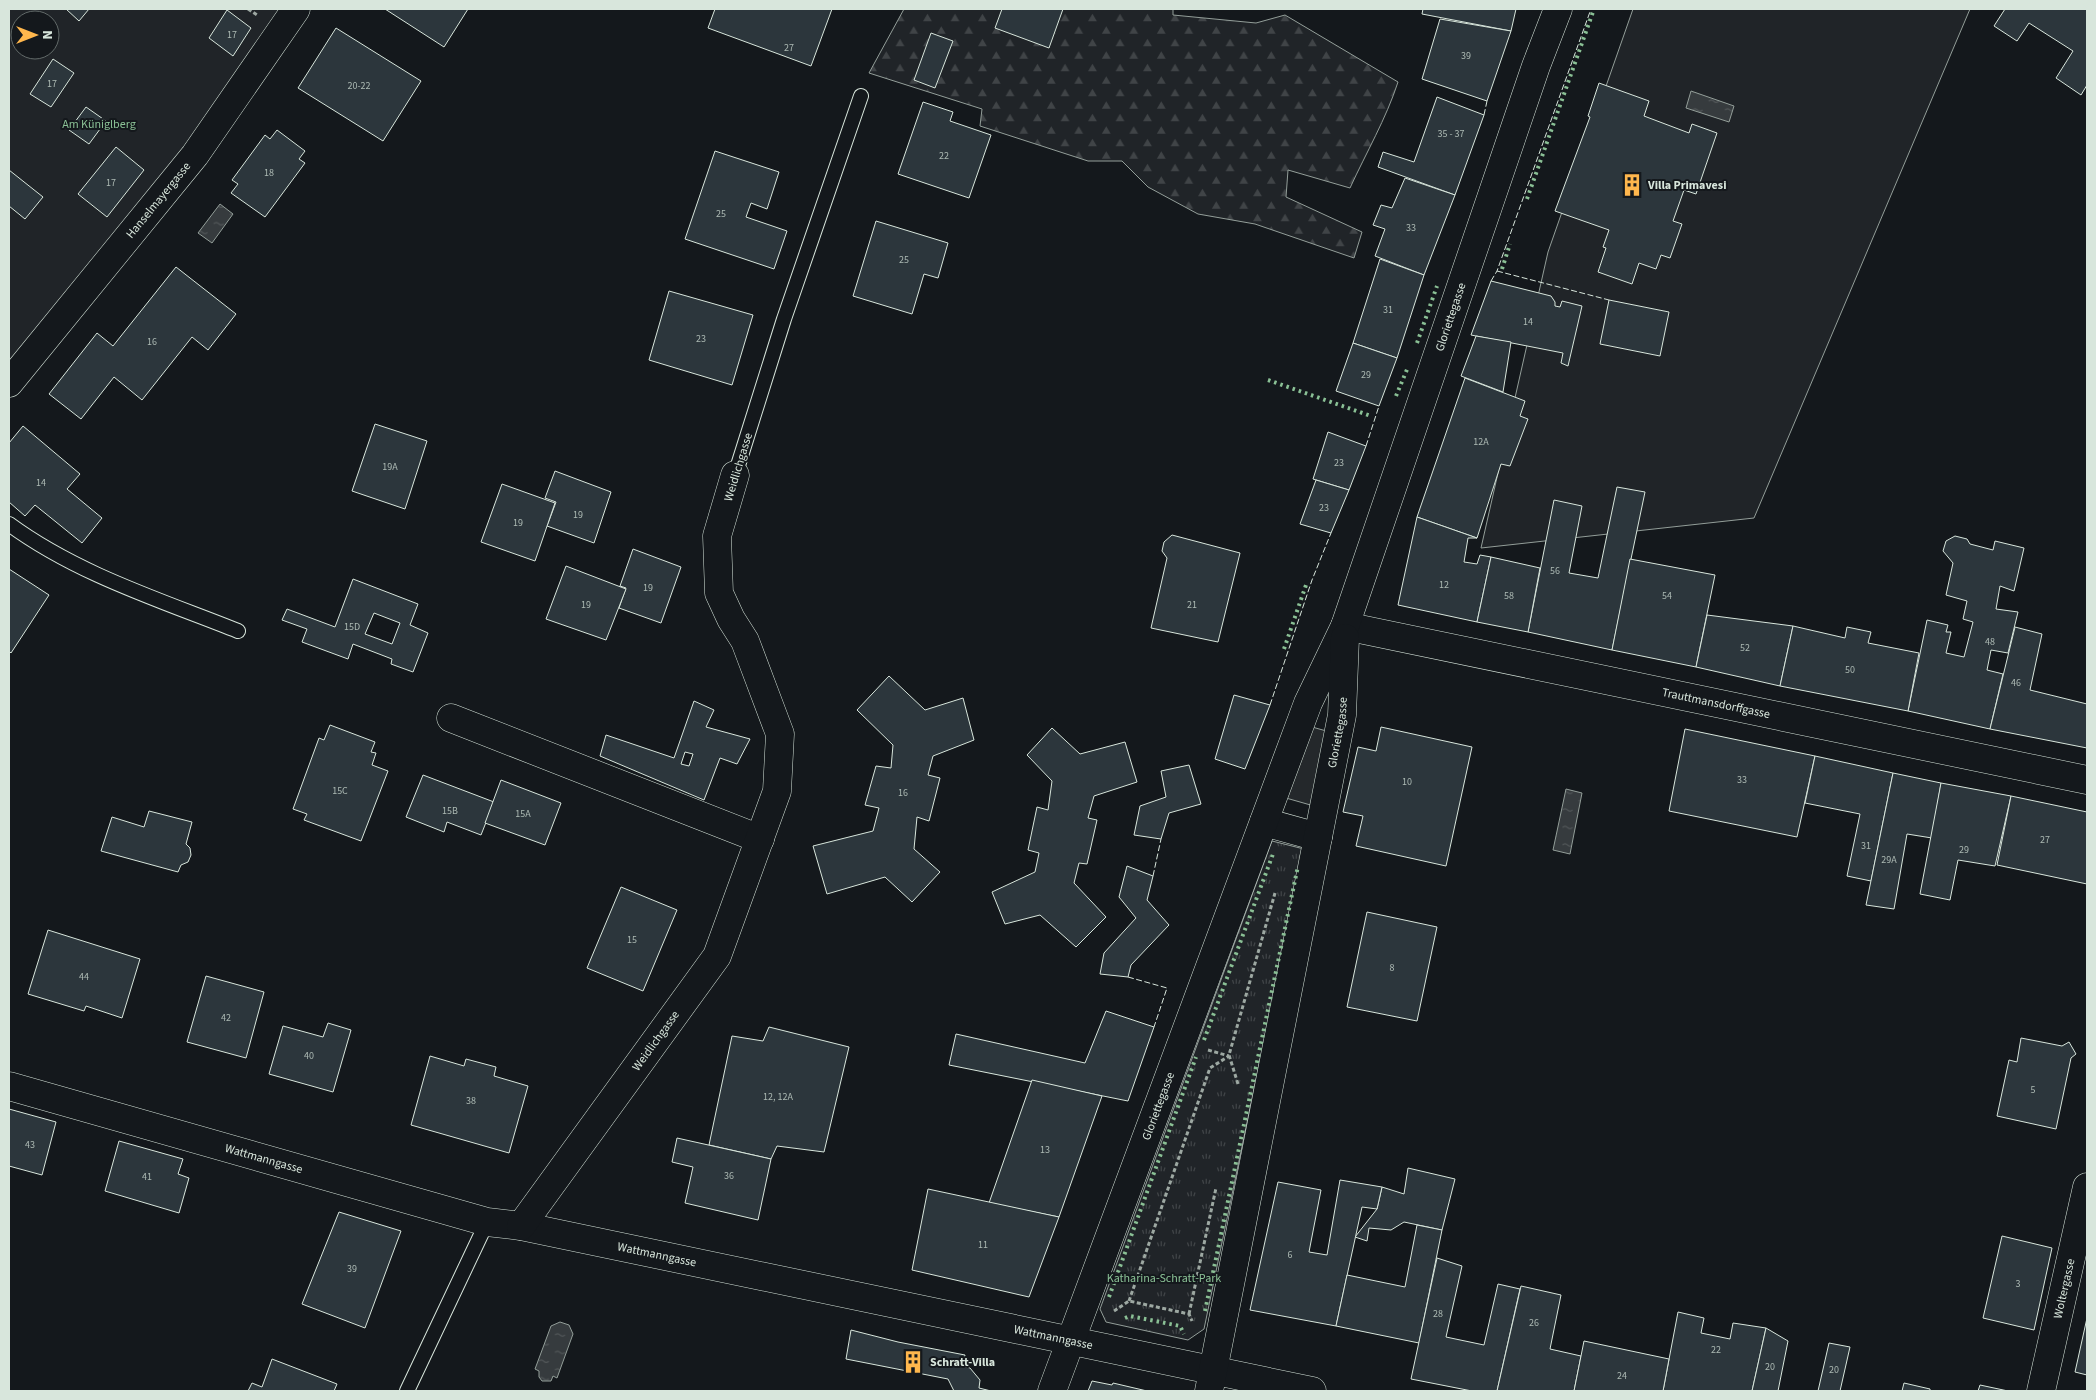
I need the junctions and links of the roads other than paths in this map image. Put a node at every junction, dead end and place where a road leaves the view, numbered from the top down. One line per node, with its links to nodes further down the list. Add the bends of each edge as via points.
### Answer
1 (296, 9): 4 (street, Hanselmayergasse, via 195,155)
2 (1558, 9): 7 (street, Gloriettegasse, via 1532,76)
3 (861, 96): 5 (lane, Weidlichgasse, via 784,319)
4 (9, 383)
5 (736, 476): 13 (street, Weidlichgasse, via 717,536 719,593 745,641 780,734 778,791)
6 (9, 524): 8 (lane, via 91,573)
7 (1345, 626): 10 (street, Trauttmansdorffgasse); 11 (street, Gloriettegasse, via 1308,703); 12 (street, Gloriettegasse, via 1342,716)
8 (238, 630)
9 (450, 718): 13 (street)
10 (2087, 780)
11 (1264, 822): 12 (street); 18 (street, Gloriettegasse)
12 (1318, 837): 19 (street, Gloriettegasse)
13 (760, 839): 17 (street, Weidlichgasse, via 717,956)
14 (9, 1086): 16 (street, Wattmanngasse)
15 (2087, 1187): 23 (street, Woltergasse)
16 (488, 1222): 17 (street, Wattmanngasse); 20 (lane)
17 (521, 1226): 18 (street, Wattmanngasse)
18 (1070, 1341): 19 (street, Wattmanngasse); 21 (street, Gloriettegasse)
19 (1211, 1381): 22 (street, Wattmanngasse)
20 (407, 1391)
21 (1052, 1391)
22 (1312, 1391)
23 (2041, 1391)

